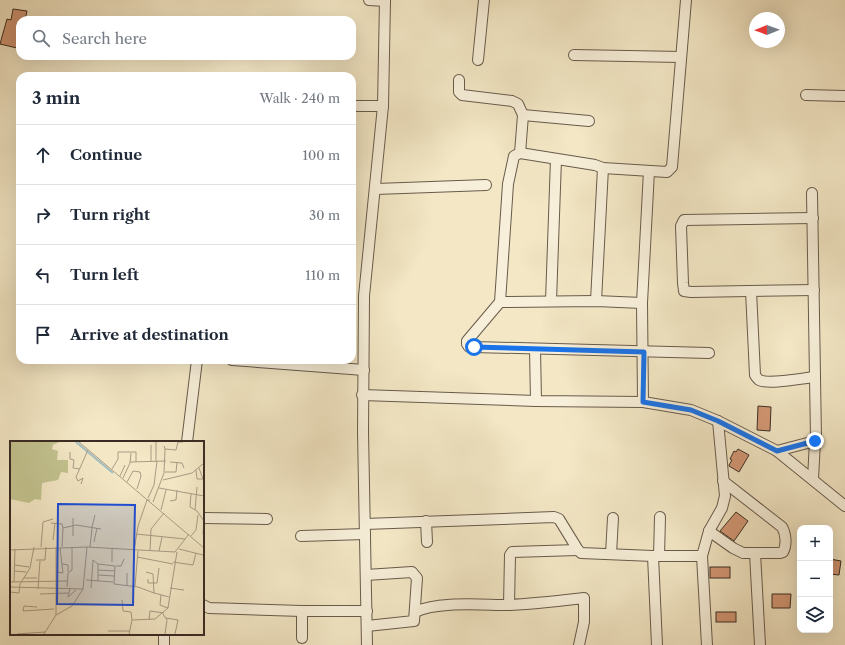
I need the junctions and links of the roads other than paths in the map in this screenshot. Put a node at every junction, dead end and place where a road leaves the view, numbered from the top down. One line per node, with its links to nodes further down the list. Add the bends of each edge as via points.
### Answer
1 (369, 0): 2 (street)
2 (385, 0): 12 (street)
3 (484, 0): 7 (street)
4 (686, 0): 6 (street)
5 (574, 55): 6 (street)
6 (681, 57): 18 (street, via 672,167 667,172)
7 (478, 60)
8 (459, 80): 13 (street, via 459,92 462,95 512,101 518,104)
9 (806, 95): 10 (street)
10 (845, 96)
11 (356, 106): 12 (street)
12 (383, 106): 20 (street)
13 (523, 115): 14 (street); 15 (street)
14 (589, 121)
15 (520, 153): 16 (street); 26 (street, via 514,156 508,184)
16 (556, 159): 17 (street); 27 (street)
17 (603, 168): 18 (street); 25 (street)
18 (649, 171): 28 (street)
19 (486, 185): 20 (street)
20 (376, 189): 34 (street, via 366,263)
21 (812, 193): 22 (street)
22 (812, 218): 23 (street); 24 (street, via 684,220 681,226 684,290)
23 (814, 290): 24 (street); 35 (street)
24 (751, 291): 35 (street, via 757,378 770,382)
25 (596, 301): 27 (street); 28 (street)
26 (500, 302): 27 (street); 29 (street, via 468,338 466,341 469,347)
27 (551, 302)
28 (642, 303): 30 (street)
29 (535, 349): 30 (street); 37 (street)
30 (644, 352): 31 (street); 38 (street)
31 (709, 353)
32 (195, 364): 40 (street)
33 (285, 364): 34 (street)
34 (364, 370): 36 (street)
35 (815, 377): 41 (street)
36 (362, 395): 37 (street); 51 (street)
37 (536, 401): 38 (street)
38 (643, 402): 39 (street, via 691,410)
39 (718, 421): 42 (street); 44 (street)
40 (186, 441)
41 (815, 441): 42 (street); 43 (street)
42 (777, 451): 43 (street)
43 (813, 479): 45 (street)
44 (723, 481): 52 (street, via 724,501); 57 (street, via 784,530 786,547 783,552)
45 (845, 506)
46 (660, 516): 58 (street)
47 (204, 518): 49 (street)
48 (613, 518): 56 (street)
49 (267, 519)
50 (426, 521): 51 (street); 54 (street); 55 (street, via 556,517)
51 (365, 529): 53 (street); 60 (street)
52 (709, 531): 57 (street, via 743,553); 59 (street)
53 (301, 536)
54 (427, 542)
55 (578, 550): 56 (street, via 586,554); 61 (street, via 512,552)
56 (612, 554): 58 (street)
57 (755, 554): 72 (street)
58 (656, 556): 59 (street); 70 (street)
59 (702, 556): 71 (street)
60 (366, 575): 64 (street); 65 (street, via 414,573 418,578)
61 (509, 605): 65 (street, via 451,605); 69 (street, via 584,598 584,622)
62 (204, 606): 63 (street, via 209,608)
63 (302, 611): 64 (street); 67 (street)
64 (367, 611): 66 (street)
65 (415, 612): 66 (street, via 414,621)
66 (367, 626): 68 (street)
67 (302, 638)
68 (367, 645)
69 (579, 645)
70 (657, 645)
71 (706, 645)
72 (760, 645)

